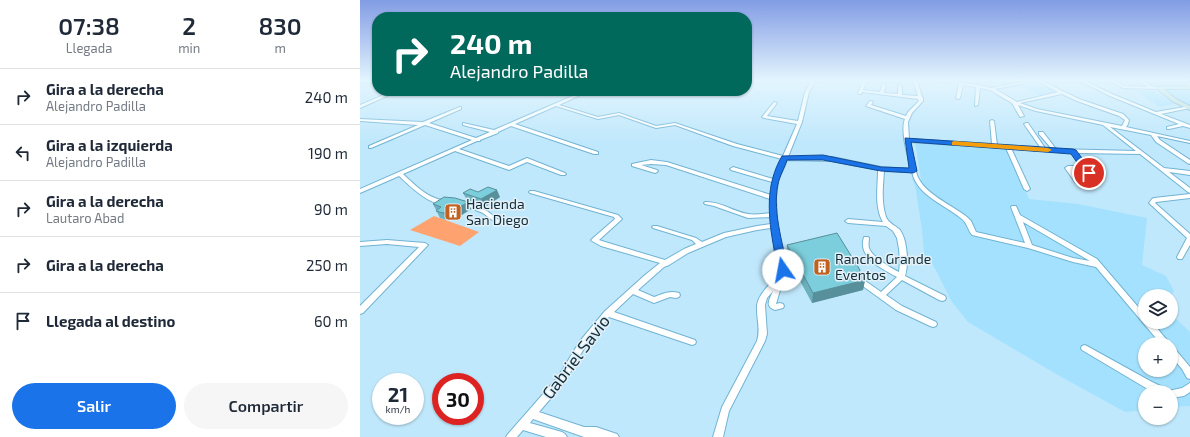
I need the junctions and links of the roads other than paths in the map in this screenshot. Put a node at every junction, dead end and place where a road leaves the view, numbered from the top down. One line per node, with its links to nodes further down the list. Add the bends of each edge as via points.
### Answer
1 (375, 100): 16 (street)
2 (566, 100): 14 (street)
3 (805, 100): 28 (street)
4 (920, 100): 21 (street)
5 (976, 100): 15 (street)
6 (1012, 100): 12 (street)
7 (1023, 100): 12 (street)
8 (1081, 100): 34 (street, via 1121,115 1127,120)
9 (1125, 100): 19 (street)
10 (1176, 100): 18 (main road)
11 (871, 102): 21 (street, via 868,106)
12 (1015, 102): 20 (street); 30 (street, via 1036,110)
13 (775, 103): 28 (street, via 764,117)
14 (556, 105): 32 (street); 51 (street, via 598,118 619,114 656,126 675,124 735,145)
15 (976, 105)
16 (360, 107)
17 (460, 108): 26 (street)
18 (1189, 108): 19 (street)
19 (1157, 113): 31 (street)
20 (1022, 116)
21 (907, 118): 40 (street)
22 (360, 120): 23 (street)
23 (369, 121): 25 (street); 26 (street)
24 (992, 121): 42 (street)
25 (360, 124)
26 (425, 124): 39 (street); 43 (street)
27 (465, 124): 36 (street)
28 (799, 124): 51 (street)
29 (1026, 124): 46 (street)
30 (1104, 124): 34 (street); 49 (street)
31 (1184, 124): 33 (street); 35 (street)
32 (512, 125): 36 (street); 50 (street)
33 (1190, 127)
34 (1123, 128): 38 (street)
35 (1169, 128)
36 (496, 132): 39 (street)
37 (1041, 133): 47 (street)
38 (1152, 134): 41 (street); 52 (street)
39 (478, 140): 45 (street)
40 (907, 140): 42 (street); 57 (street)
41 (1190, 142)
42 (995, 146): 44 (street)
43 (371, 147)
44 (1008, 147): 46 (street); 63 (street)
45 (456, 150): 59 (street); 60 (street, via 509,168 527,160)
46 (1044, 150): 47 (street)
47 (1055, 150): 48 (street)
48 (1073, 152): 49 (street); 62 (street, via 1087,170 1068,168)
49 (1139, 152): 55 (street)
50 (596, 153)
51 (785, 158): 53 (street, via 832,159); 61 (street)
52 (1189, 162)
53 (881, 169): 57 (street); 77 (street, via 880,201)
54 (733, 170): 61 (street)
55 (1162, 170): 58 (street); 65 (street)
56 (655, 171): 68 (street, via 634,165 651,162 666,164)
57 (913, 171): 84 (street, via 918,182 928,193 967,219 974,234)
58 (1190, 173)
59 (399, 174): 64 (street); 69 (street, via 428,198 440,202)
60 (563, 174)
61 (775, 181): 68 (street)
62 (1077, 181)
63 (1027, 189)
64 (360, 191)
65 (1190, 191)
66 (532, 192): 86 (street, via 616,216 619,219 594,240)
67 (1190, 196): 81 (street, via 1152,202)
68 (773, 198): 73 (street)
69 (450, 201)
70 (458, 201): 76 (street, via 485,212)
71 (707, 203): 73 (street, via 748,216)
72 (1014, 207): 74 (street)
73 (774, 215): 78 (street)
74 (1017, 216): 84 (street); 87 (street)
75 (848, 221): 77 (street)
76 (498, 222)
77 (887, 224): 88 (street, via 896,231 902,243)
78 (774, 226): 83 (street, Gabriel Savio, via 724,235); 89 (street, via 783,270)
79 (655, 227): 83 (street, via 694,239)
80 (866, 238): 88 (street, via 869,254)
81 (1190, 238): 85 (street)
82 (360, 244): 96 (street, via 387,242 425,245)
83 (701, 245): 86 (street, Gabriel Savio)
84 (1029, 246): 87 (street)
85 (1180, 257)
86 (667, 263): 91 (street, Gabriel Savio)
87 (1098, 265): 97 (street)
88 (901, 276): 93 (street); 94 (street)
89 (780, 277): 95 (street, via 781,282 772,305); 114 (street, via 764,296 761,305 764,334 725,410)
90 (862, 282): 93 (street)
91 (633, 291): 92 (street, via 654,300 670,294); 98 (street, Gabriel Savio)
92 (676, 295)
93 (881, 296): 99 (street)
94 (942, 298)
95 (780, 306)
96 (360, 311)
97 (1138, 312)
98 (608, 313): 102 (street); 109 (street, Gabriel Savio, via 583,343 561,380)
99 (933, 324)
100 (1153, 329): 101 (street)
101 (1160, 337)
102 (692, 342)
103 (1085, 348): 106 (street)
104 (1178, 358): 105 (street)
105 (1190, 374)
106 (1149, 385)
107 (1190, 388): 108 (street)
108 (1178, 393)
109 (532, 414): 110 (street, Gabriel Savio); 113 (street, via 584,432)
110 (522, 425): 111 (street, Gabriel Savio); 112 (street)
111 (512, 437)
112 (562, 437)
113 (614, 437)
114 (718, 437)

